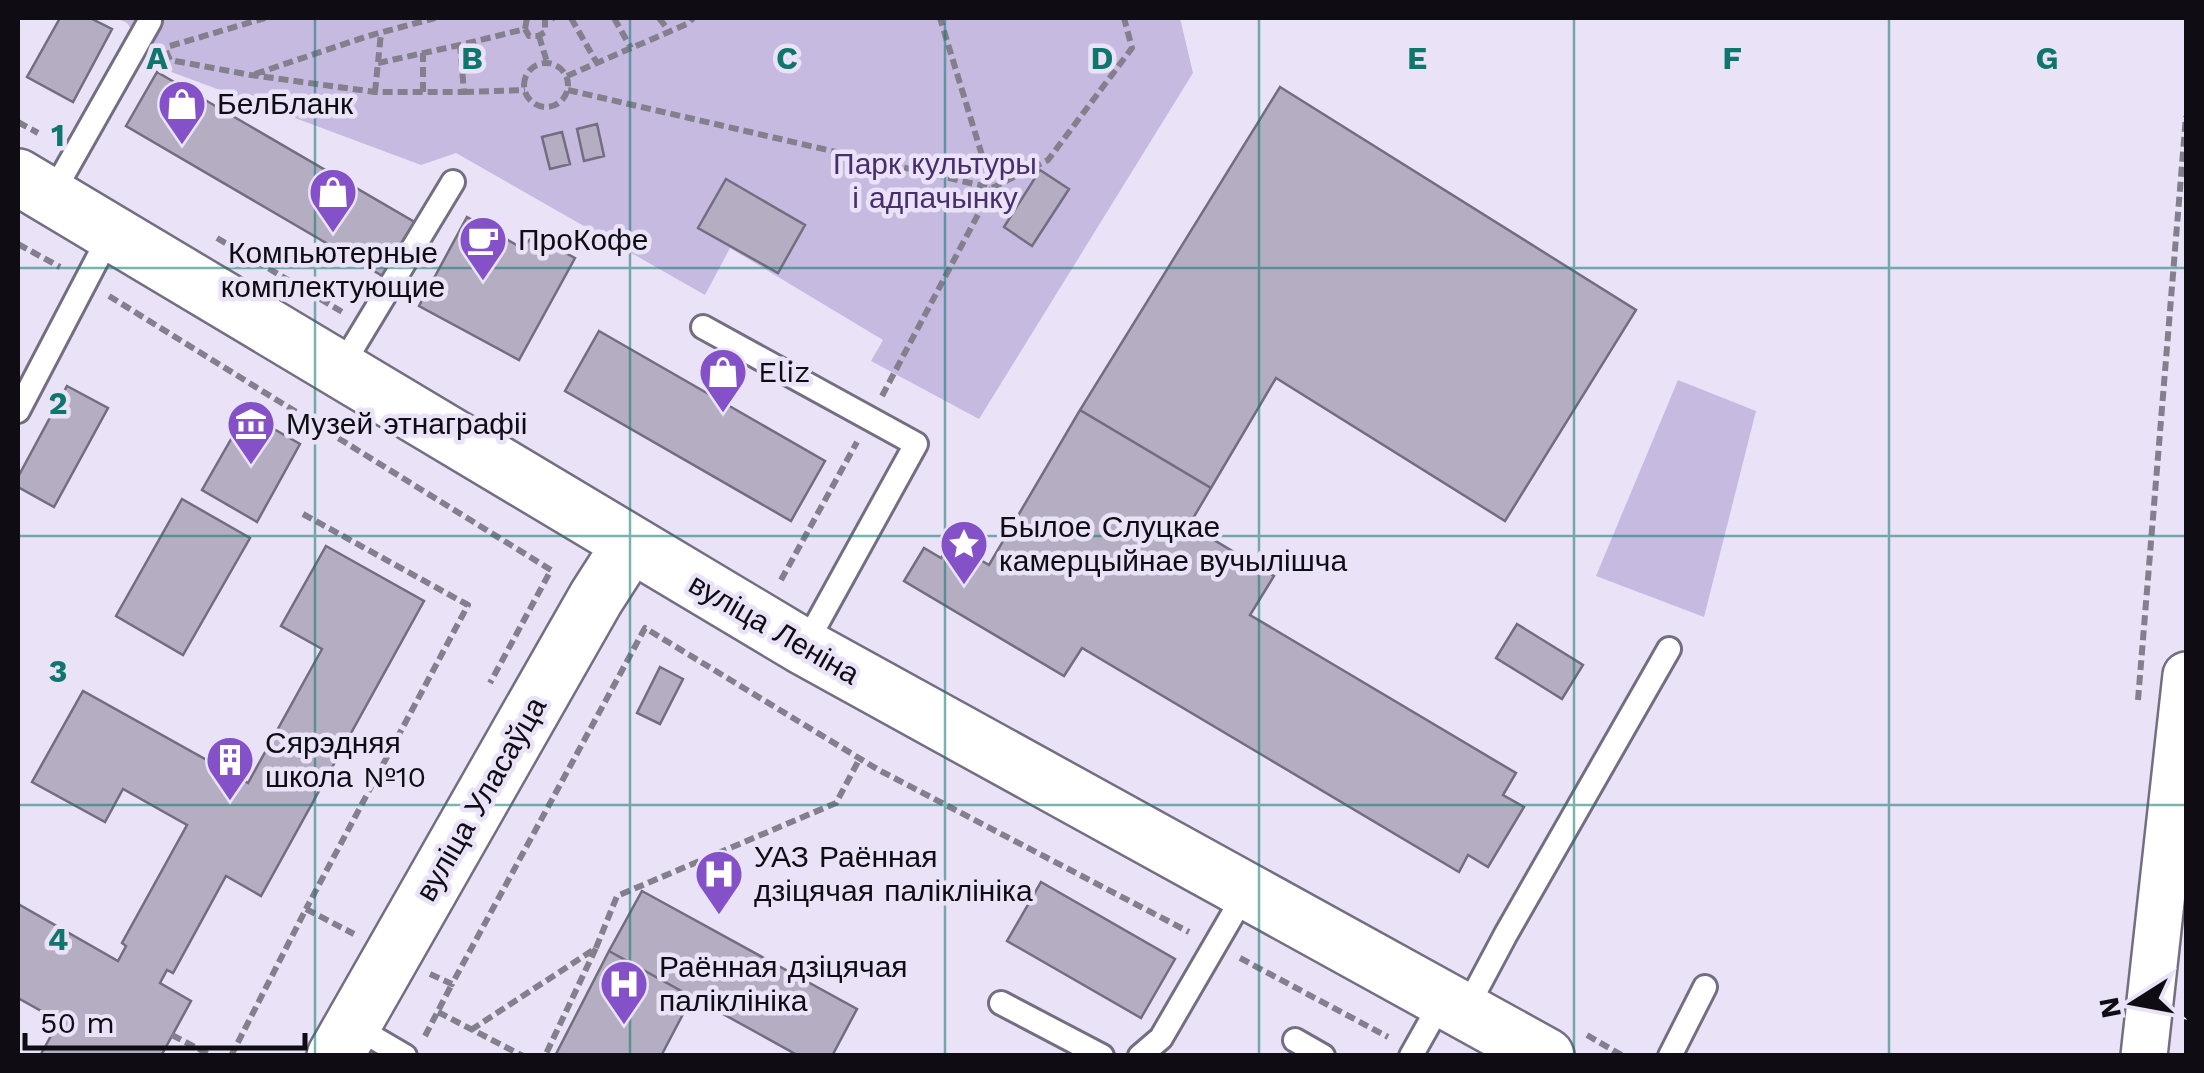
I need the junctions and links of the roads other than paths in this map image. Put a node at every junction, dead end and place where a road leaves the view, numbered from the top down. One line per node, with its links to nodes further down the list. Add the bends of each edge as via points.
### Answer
1 (150, 20): 3 (lane)
2 (453, 182): 6 (lane)
3 (34, 186): 4 (main road, вуліца Леніна)
4 (112, 231): 6 (main road, вуліца Леніна); 7 (lane)
5 (702, 327): 9 (lane, via 916,444)
6 (340, 370): 8 (main road, вуліца Леніна)
7 (18, 410)
8 (630, 545): 9 (main road, вуліца Леніна); 16 (main road, вуліца Уласаўца)
9 (804, 648): 12 (main road, вуліца Леніна)
10 (1669, 649): 15 (lane, via 1506,934)
11 (2186, 675): 25 (street)
12 (1247, 890): 15 (main road, вуліца Леніна); 21 (lane, via 1161,1038)
13 (1705, 987): 24 (lane)
14 (1001, 1004): 20 (lane)
15 (1454, 1005): 19 (lane); 23 (main road, вуліца Леніна)
16 (344, 1040): 18 (lane)
17 (1296, 1040): 22 (lane)
18 (414, 1048)
19 (1412, 1053)
20 (1102, 1056)
21 (1140, 1056)
22 (1323, 1056)
23 (1546, 1056)
24 (1670, 1056)
25 (2144, 1056)

